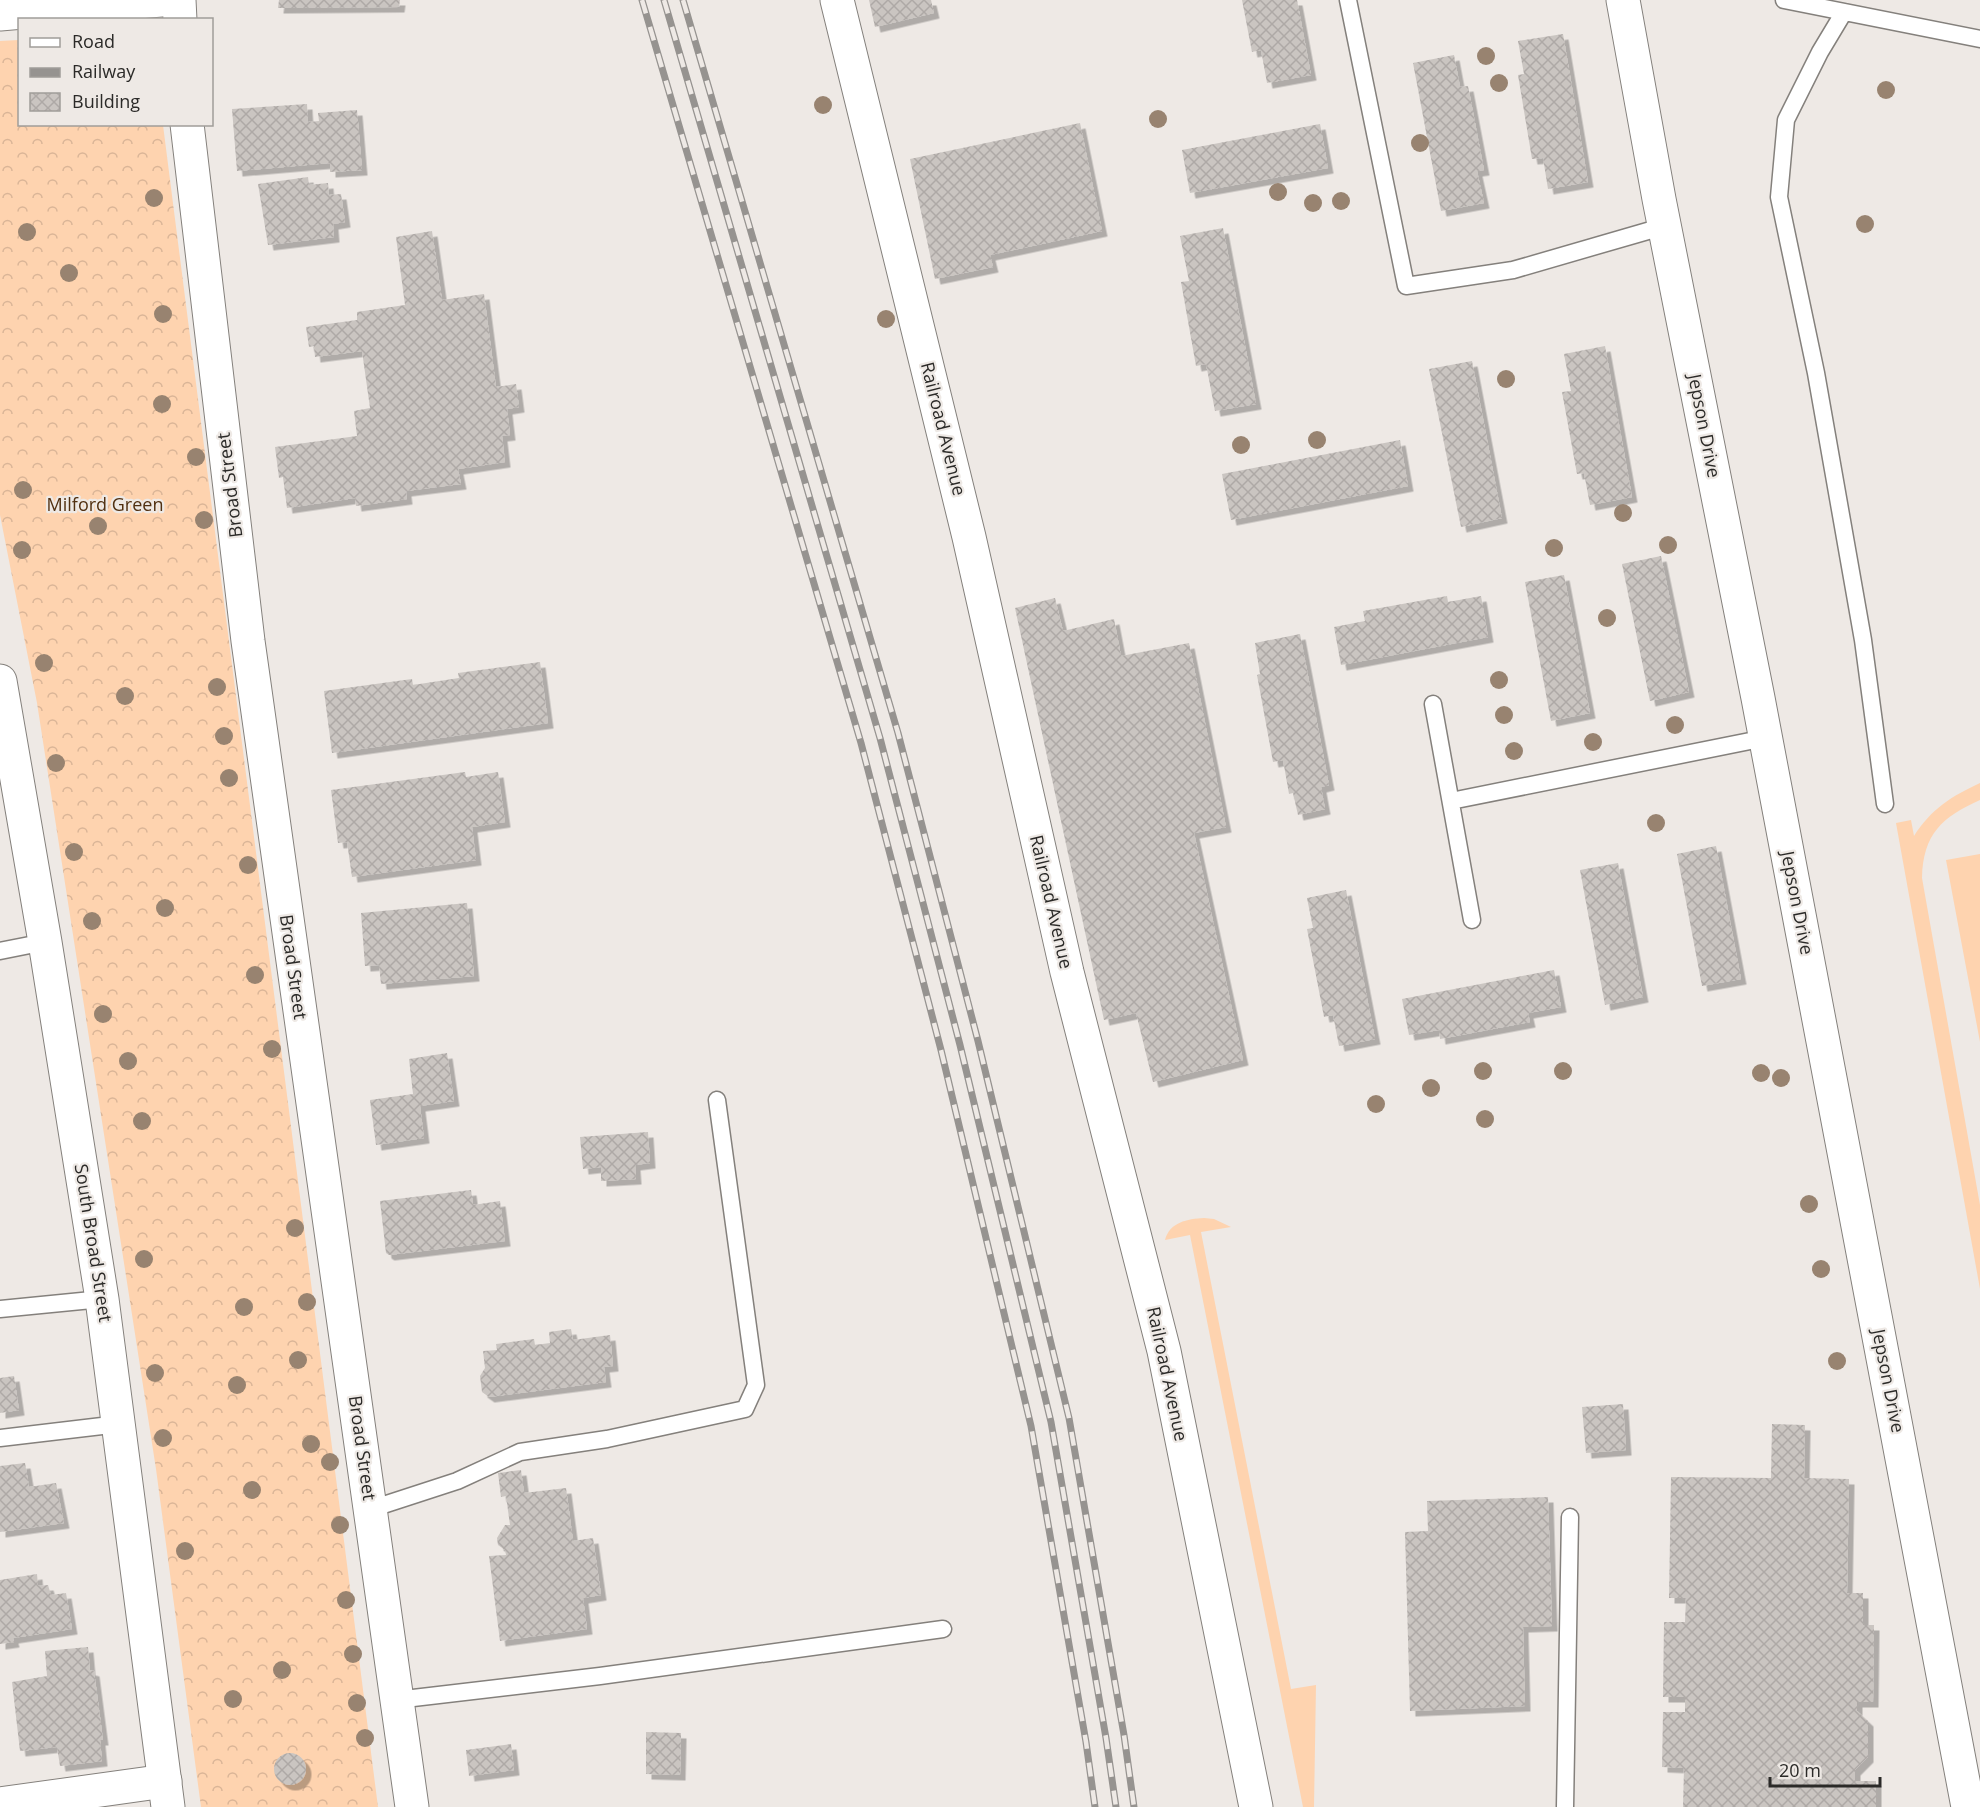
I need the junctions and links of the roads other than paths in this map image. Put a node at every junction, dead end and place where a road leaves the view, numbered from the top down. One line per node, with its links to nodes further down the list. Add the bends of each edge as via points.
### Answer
1 (161, 0): 8 (street)
2 (180, 0): 9 (street)
3 (837, 0): 34 (street, Railroad Avenue, via 969,537 1067,972 1164,1351)
4 (1348, 0): 12 (lane, via 1406,286 1513,270)
5 (1623, 0): 12 (street, Jepson Drive)
6 (1784, 0): 7 (lane)
7 (1844, 12): 10 (lane); 18 (lane, via 1786,120 1779,197 1816,373 1863,640)
8 (0, 14)
9 (180, 18)
10 (1980, 39)
11 (187, 126): 27 (street, Broad Street, via 248,641)
12 (1665, 226): 15 (street, Jepson Drive)
13 (0, 681): 16 (street, South Broad Street)
14 (1433, 704): 17 (lane)
15 (1765, 738): 17 (lane); 36 (street, Jepson Drive)
16 (5, 746): 20 (street, South Broad Street)
17 (1451, 801): 19 (lane)
18 (1885, 804)
19 (1472, 920)
20 (45, 942): 21 (lane); 23 (street, South Broad Street)
21 (0, 951)
22 (717, 1100): 27 (lane, via 756,1385 745,1409 607,1439 520,1452 457,1481)
23 (102, 1299): 24 (lane); 25 (street, South Broad Street)
24 (0, 1309)
25 (119, 1424): 26 (lane); 31 (street, South Broad Street)
26 (0, 1438)
27 (371, 1509): 30 (street, Broad Street)
28 (1570, 1517): 35 (lane)
29 (943, 1629): 30 (lane)
30 (396, 1700): 33 (street, Broad Street)
31 (166, 1794): 32 (street)
32 (0, 1804)
33 (412, 1807)
34 (1256, 1807)
35 (1565, 1807)
36 (1968, 1807)

